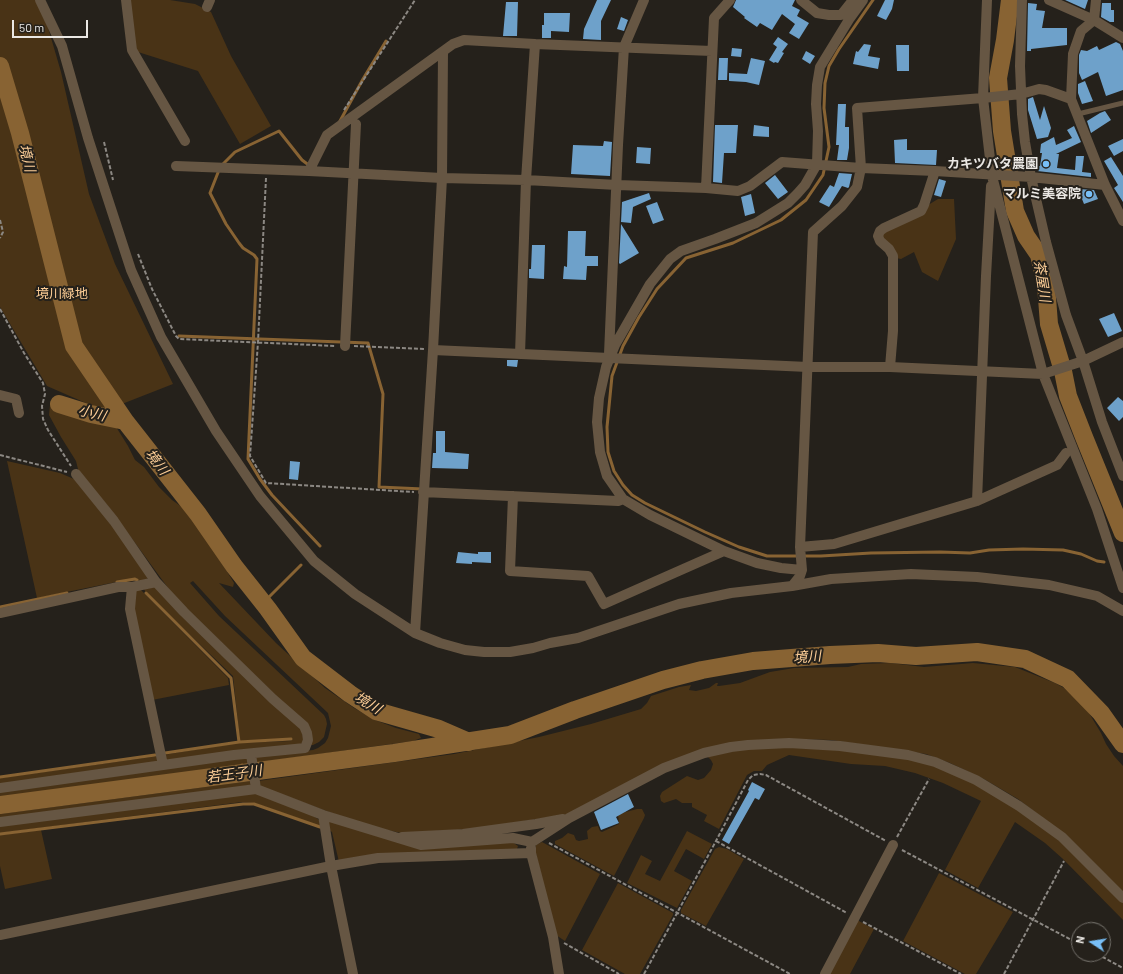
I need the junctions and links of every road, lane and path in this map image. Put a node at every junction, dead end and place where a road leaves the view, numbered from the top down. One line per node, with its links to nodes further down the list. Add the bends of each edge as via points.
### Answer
1 (40, 0): 78 (street, via 62,46 88,138 131,270 161,337 208,418 260,496 314,561 354,594)
2 (126, 0): 26 (street, via 132,50)
3 (416, 0): 24 (path)
4 (644, 0): 16 (street)
5 (730, 0): 17 (street, via 714,18)
6 (801, 0): 7 (street, via 817,13 829,15 841,15)
7 (853, 0)
8 (863, 0): 28 (street, via 820,67 816,104)
9 (987, 0): 20 (street)
10 (1022, 0): 19 (street)
11 (1049, 0): 13 (street)
12 (1096, 0): 13 (street)
13 (1094, 20): 14 (street); 21 (street, via 1081,31 1073,54)
14 (1123, 38)
15 (535, 44): 16 (street); 18 (street, via 464,40); 38 (street)
16 (624, 47): 17 (street); 41 (street)
17 (712, 51): 42 (street)
18 (443, 52): 32 (street, via 327,135); 36 (street)
19 (1021, 94): 20 (street); 21 (street, via 1039,89); 37 (street)
20 (983, 98): 30 (street, via 857,108); 35 (street)
21 (1071, 99): 23 (street)
22 (1123, 103): 23 (lane)
23 (1078, 114): 40 (street)
24 (340, 116)
25 (356, 124): 34 (street)
26 (185, 141)
27 (104, 142): 39 (path)
28 (817, 164): 30 (street); 42 (street, via 782,162 744,189 729,191); 53 (street, via 797,194 773,213 756,223 681,251 670,259 650,284)
29 (176, 166): 31 (street)
30 (861, 168): 33 (street); 55 (street, via 857,187 842,206 813,232)
31 (266, 170): 32 (street); 48 (path)
32 (309, 171): 34 (street)
33 (935, 171): 35 (street); 56 (street, via 921,211 884,228 878,236 893,256 893,331)
34 (354, 173): 36 (street); 50 (street)
35 (994, 175): 37 (street); 57 (street); 58 (street)
36 (442, 178): 38 (street); 51 (street)
37 (1030, 178): 40 (street); 54 (street)
38 (526, 180): 41 (street); 52 (street)
39 (114, 183)
40 (1105, 184): 43 (street)
41 (616, 186): 42 (street); 53 (street)
42 (706, 188)
43 (1122, 215)
44 (0, 220): 45 (path, via 3,232)
45 (0, 238)
46 (137, 253): 48 (path, via 152,289 179,339)
47 (0, 309): 63 (path, via 43,383 43,419)
48 (258, 342): 50 (path); 65 (path, via 250,456 266,483)
49 (1123, 342): 54 (street)
50 (345, 346): 51 (path)
51 (433, 350): 52 (street); 65 (street)
52 (520, 354): 53 (street)
53 (609, 358): 55 (street); 67 (street, via 599,398 598,438 607,476)
54 (1080, 362): 58 (street); 64 (street)
55 (808, 367): 56 (street); 69 (street)
56 (890, 367): 57 (street)
57 (982, 372): 58 (street); 68 (street)
58 (1043, 374): 75 (street, via 1097,509)
59 (0, 394): 60 (street, via 16,399)
60 (19, 413)
61 (1066, 454): 68 (street, via 1057,465)
62 (0, 456): 63 (path)
63 (76, 474): 72 (street, via 114,521)
64 (1123, 476)
65 (423, 492): 66 (street); 78 (street)
66 (513, 496): 67 (street, via 618,501); 70 (street, via 510,571 588,576 604,604)
67 (624, 499): 70 (street, via 650,515)
68 (977, 501): 69 (street, via 834,544)
69 (800, 547): 71 (street)
70 (724, 551): 71 (street, via 757,563)
71 (802, 570): 73 (street)
72 (156, 582): 74 (street); 79 (street, via 200,628 304,726 308,740 305,748)
73 (792, 586): 76 (street, via 831,579 911,574 977,577 1049,585 1097,596); 78 (street, via 731,593 679,604 578,638 510,652 465,650)
74 (132, 587): 77 (street, via 118,587); 80 (street, via 130,609)
75 (1123, 588)
76 (1123, 611)
77 (0, 613)
78 (415, 633)
79 (251, 754): 80 (street); 82 (street)
80 (163, 765): 83 (street)
81 (929, 779): 90 (path)
82 (255, 786): 84 (street); 86 (street)
83 (0, 788)
84 (323, 816): 87 (street); 93 (street)
85 (569, 818): 87 (street, via 463,834); 88 (street); 94 (street, via 664,768 704,753 731,747 808,743 879,750 935,762 999,793 1062,837)
86 (0, 822)
87 (394, 837): 88 (street, via 421,845 513,838)
88 (536, 839): 91 (street); 95 (path, via 547,842)
89 (716, 842): 90 (path, via 748,780 753,775 760,774); 95 (path); 96 (path)
90 (893, 845): 96 (street); 97 (path)
91 (531, 853): 93 (street, via 378,858); 99 (street)
92 (1064, 861): 97 (path)
93 (331, 866): 98 (street); 103 (street)
94 (1123, 898)
95 (677, 913): 106 (path); 107 (path)
96 (855, 917): 108 (street); 109 (path)
97 (1033, 919): 100 (path); 110 (path)
98 (0, 935)
99 (553, 937): 104 (street); 105 (path)
100 (1071, 940)
101 (1111, 962): 102 (path)
102 (1123, 968)
103 (353, 974)
104 (559, 974)
105 (619, 974)
106 (644, 974)
107 (790, 974)
108 (825, 974)
109 (961, 974)
110 (1004, 974)

